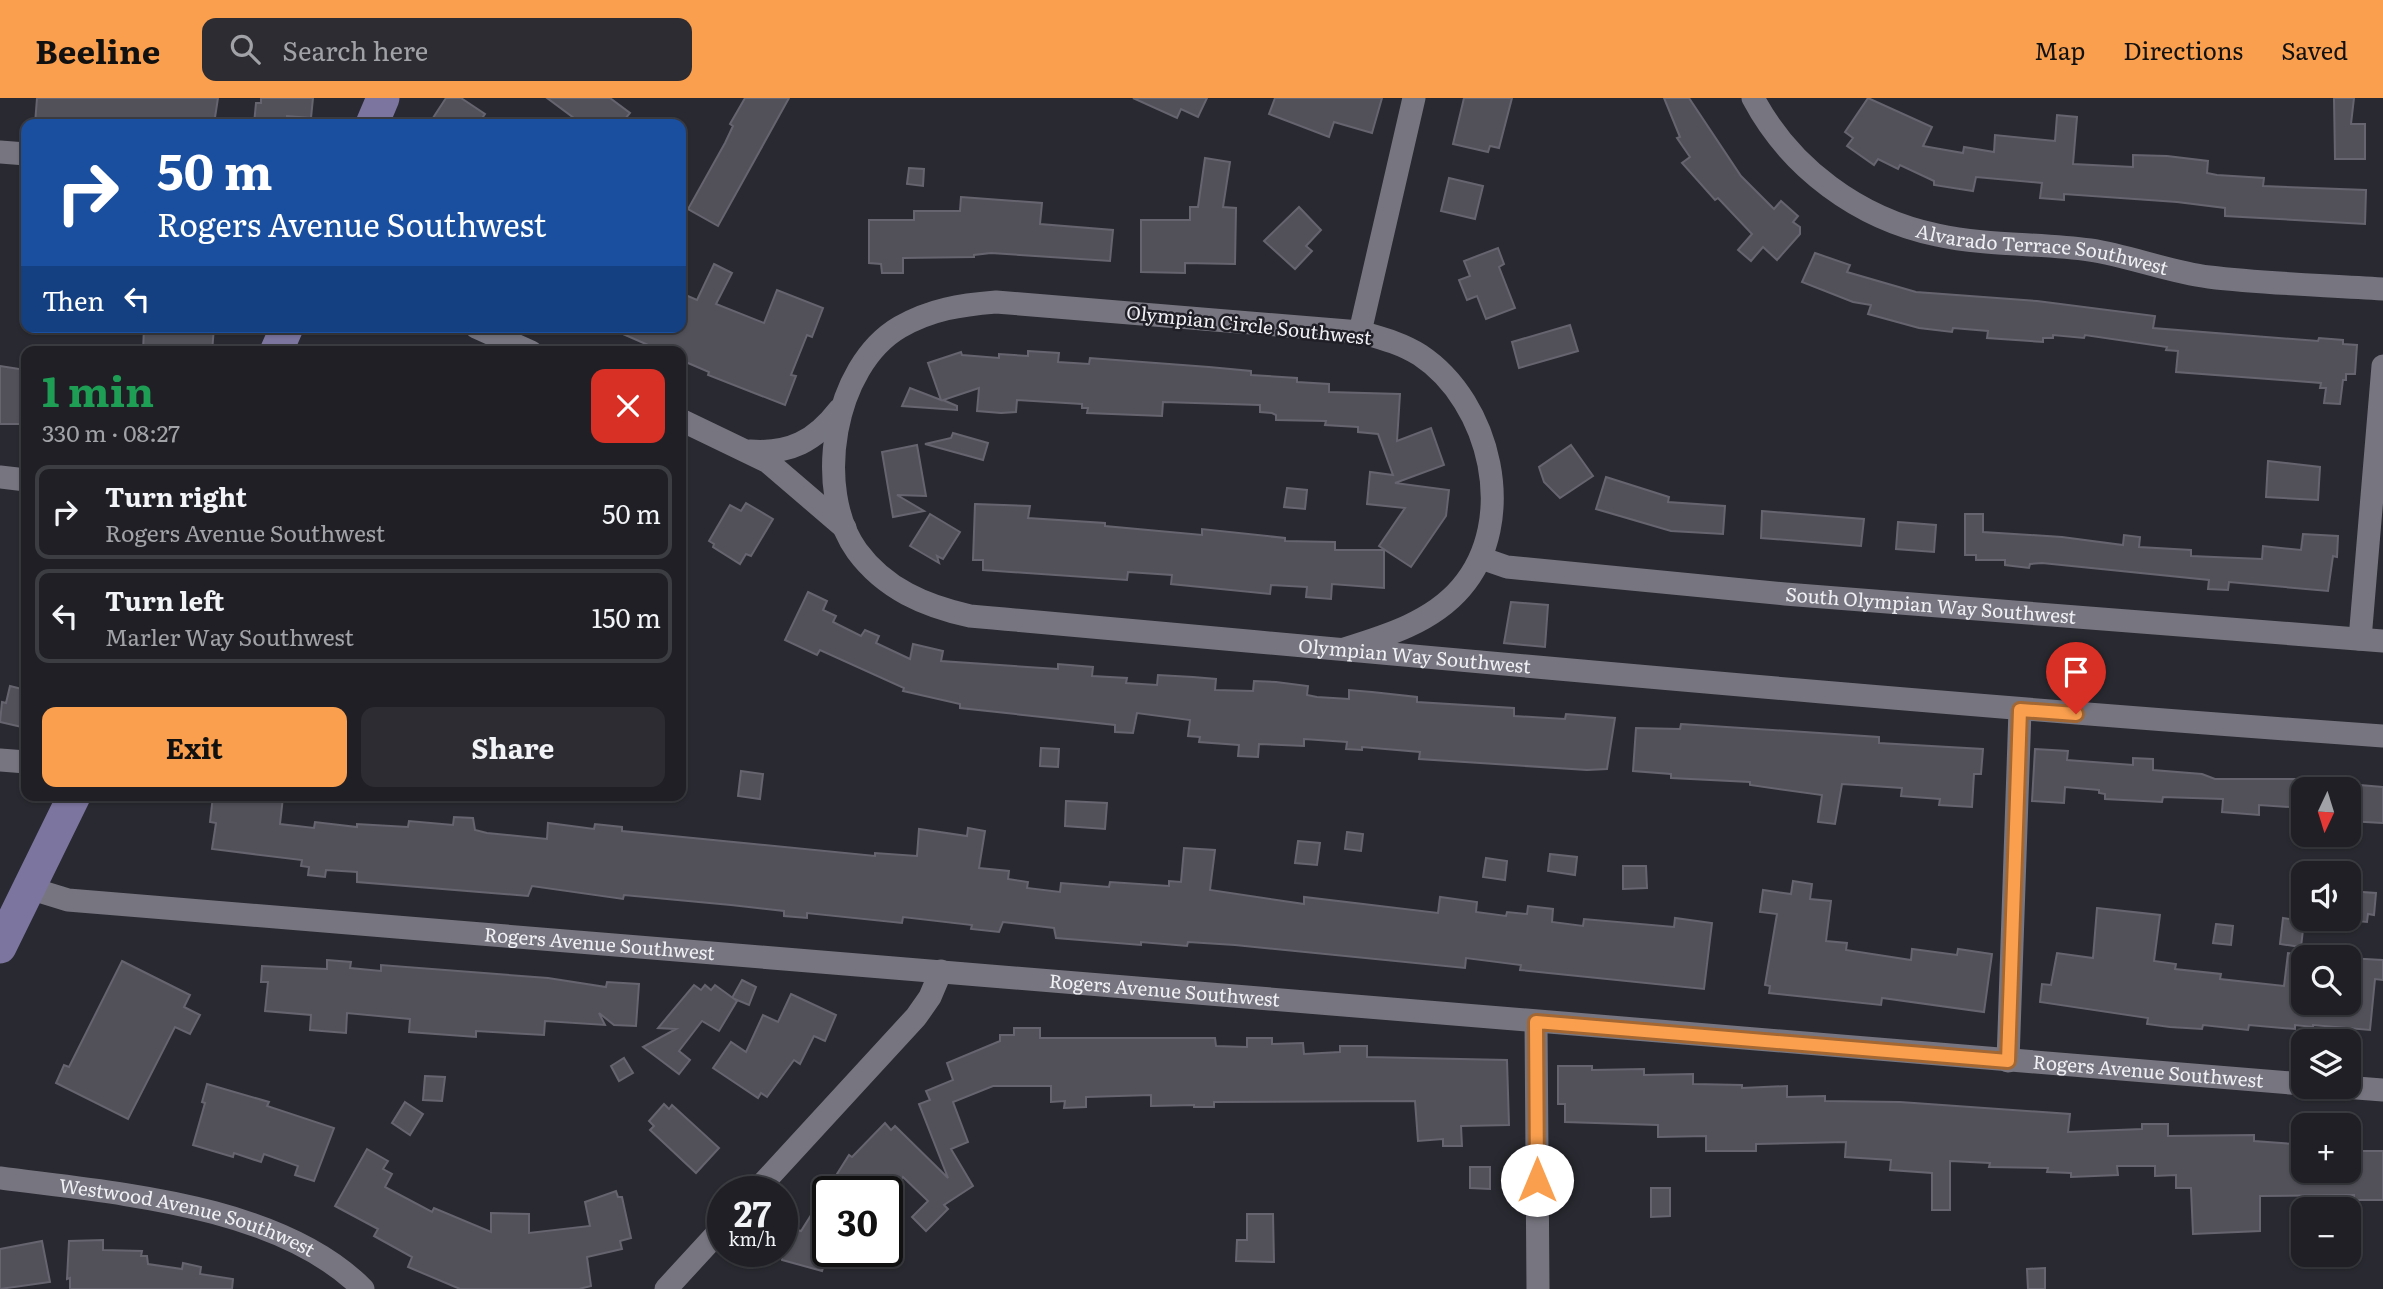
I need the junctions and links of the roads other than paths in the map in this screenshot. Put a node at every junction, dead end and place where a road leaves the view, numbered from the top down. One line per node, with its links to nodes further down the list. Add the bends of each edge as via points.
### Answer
1 (383, 98): 4 (main road)
2 (1415, 98): 8 (street)
3 (1752, 98): 7 (street, Alvarado Terrace Southwest, via 1793,156 1828,187 1880,218 1926,232 2091,250 2208,277)
4 (374, 119)
5 (0, 152): 6 (street)
6 (21, 154)
7 (2383, 289)
8 (1360, 332): 12 (street, Olympian Circle Southwest, via 996,302 947,306 898,328 859,366); 19 (street, Olympian Circle Southwest, via 1391,340 1421,356 1447,379 1466,406 1486,451 1494,484 1492,523)
9 (489, 333): 10 (street)
10 (518, 346)
11 (2383, 366): 20 (street)
12 (839, 410): 14 (street, Olympian Way Southwest, via 810,440 778,451); 17 (street, Olympian Circle Southwest)
13 (686, 421): 14 (street, Olympian Way Southwest)
14 (750, 451): 18 (street, Olympian Way Southwest)
15 (0, 477): 16 (street)
16 (21, 479)
17 (836, 481): 18 (street, Olympian Way Southwest)
18 (845, 528): 21 (street, Olympian Way Southwest, via 870,566 892,586 932,607 970,616)
19 (1481, 558): 20 (street, South Olympian Way Southwest, via 1507,567 1785,594); 21 (street, Olympian Circle Southwest, via 1461,588 1433,613)
20 (2372, 640)
21 (1344, 649): 22 (street, Olympian Way Southwest)
22 (2020, 710): 23 (street, Olympian Way Southwest); 31 (street)
23 (2383, 736)
24 (0, 760): 25 (street)
25 (21, 762)
26 (72, 801): 27 (main road)
27 (29, 888): 28 (main road); 29 (street, Rogers Avenue Southwest, via 68,900)
28 (0, 947)
29 (941, 971): 30 (street, Rogers Avenue Southwest); 35 (street, via 916,1017)
30 (1536, 1022): 31 (street, Rogers Avenue Southwest); 40 (street)
31 (2008, 1061): 32 (street, Rogers Avenue Southwest)
32 (2291, 1083)
33 (2361, 1088): 34 (street)
34 (2383, 1090)
35 (770, 1176)
36 (0, 1178): 38 (street, Westwood Avenue Southwest, via 148,1198 275,1230 313,1249)
37 (707, 1244): 39 (street)
38 (363, 1289)
39 (666, 1289)
40 (1538, 1289)

